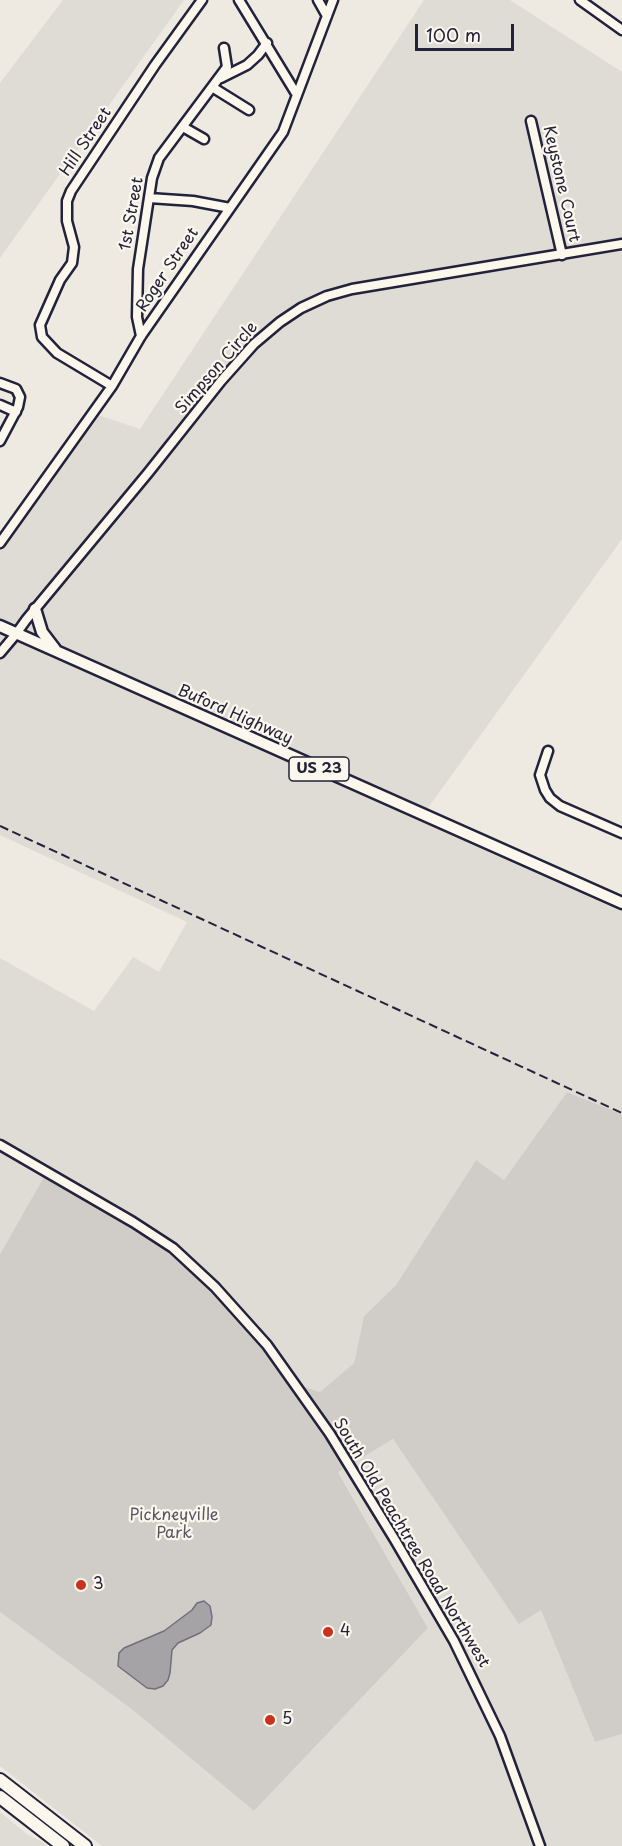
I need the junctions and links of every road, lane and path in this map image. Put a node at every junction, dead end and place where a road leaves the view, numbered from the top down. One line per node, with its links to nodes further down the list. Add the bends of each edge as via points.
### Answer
1 (202, 0): 23 (street, Hill Street, via 67,201 67,221 74,247 72,263 40,325 42,337 57,353)
2 (239, 0): 8 (street)
3 (318, 0): 6 (street)
4 (333, 0): 6 (street, Roger Street)
5 (580, 0): 7 (street)
6 (327, 16): 12 (street, Roger Street)
7 (622, 30)
8 (267, 43): 10 (street, 1st Street, via 247,65); 12 (street)
9 (224, 48): 10 (street, via 227,67)
10 (221, 78): 11 (street, 1st Street)
11 (212, 87): 13 (street); 15 (street, 1st Street)
12 (297, 95): 18 (street, Roger Street, via 283,132)
13 (249, 110)
14 (531, 121): 20 (street, Keystone Court)
15 (183, 127): 16 (street); 17 (street, 1st Street, via 159,158)
16 (204, 139)
17 (149, 198): 18 (street); 21 (street, 1st Street, via 138,269 137,317)
18 (230, 208): 21 (street, Roger Street)
19 (622, 244): 20 (street, Simpson Circle)
20 (562, 255): 28 (street, Simpson Circle, via 352,289 318,300 280,322 228,373)
21 (141, 336): 23 (street, Roger Street)
22 (0, 383): 25 (street, via 16,389 20,397)
23 (112, 386): 27 (street, Roger Street)
24 (0, 405): 25 (street)
25 (16, 412): 26 (street)
26 (0, 441)
27 (0, 543)
28 (35, 609): 30 (street, Simpson Circle); 31 (main road, via 42,632)
29 (0, 626): 30 (main road, Buford Highway / US 23)
30 (16, 634): 31 (main road, Buford Highway / US 23); 32 (street, Simpson Circle)
31 (57, 652): 35 (main road, Buford Highway / US 23)
32 (0, 653)
33 (548, 751): 34 (street, via 540,775 550,798)
34 (622, 833)
35 (622, 903)
36 (0, 1145): 41 (street, South Old Peachtree Road Northwest, via 173,1248 215,1287 267,1345 333,1439 454,1641 501,1736)
37 (0, 1780): 40 (highway)
38 (0, 1797): 39 (highway)
39 (63, 1846)
40 (85, 1846)
41 (540, 1846)

